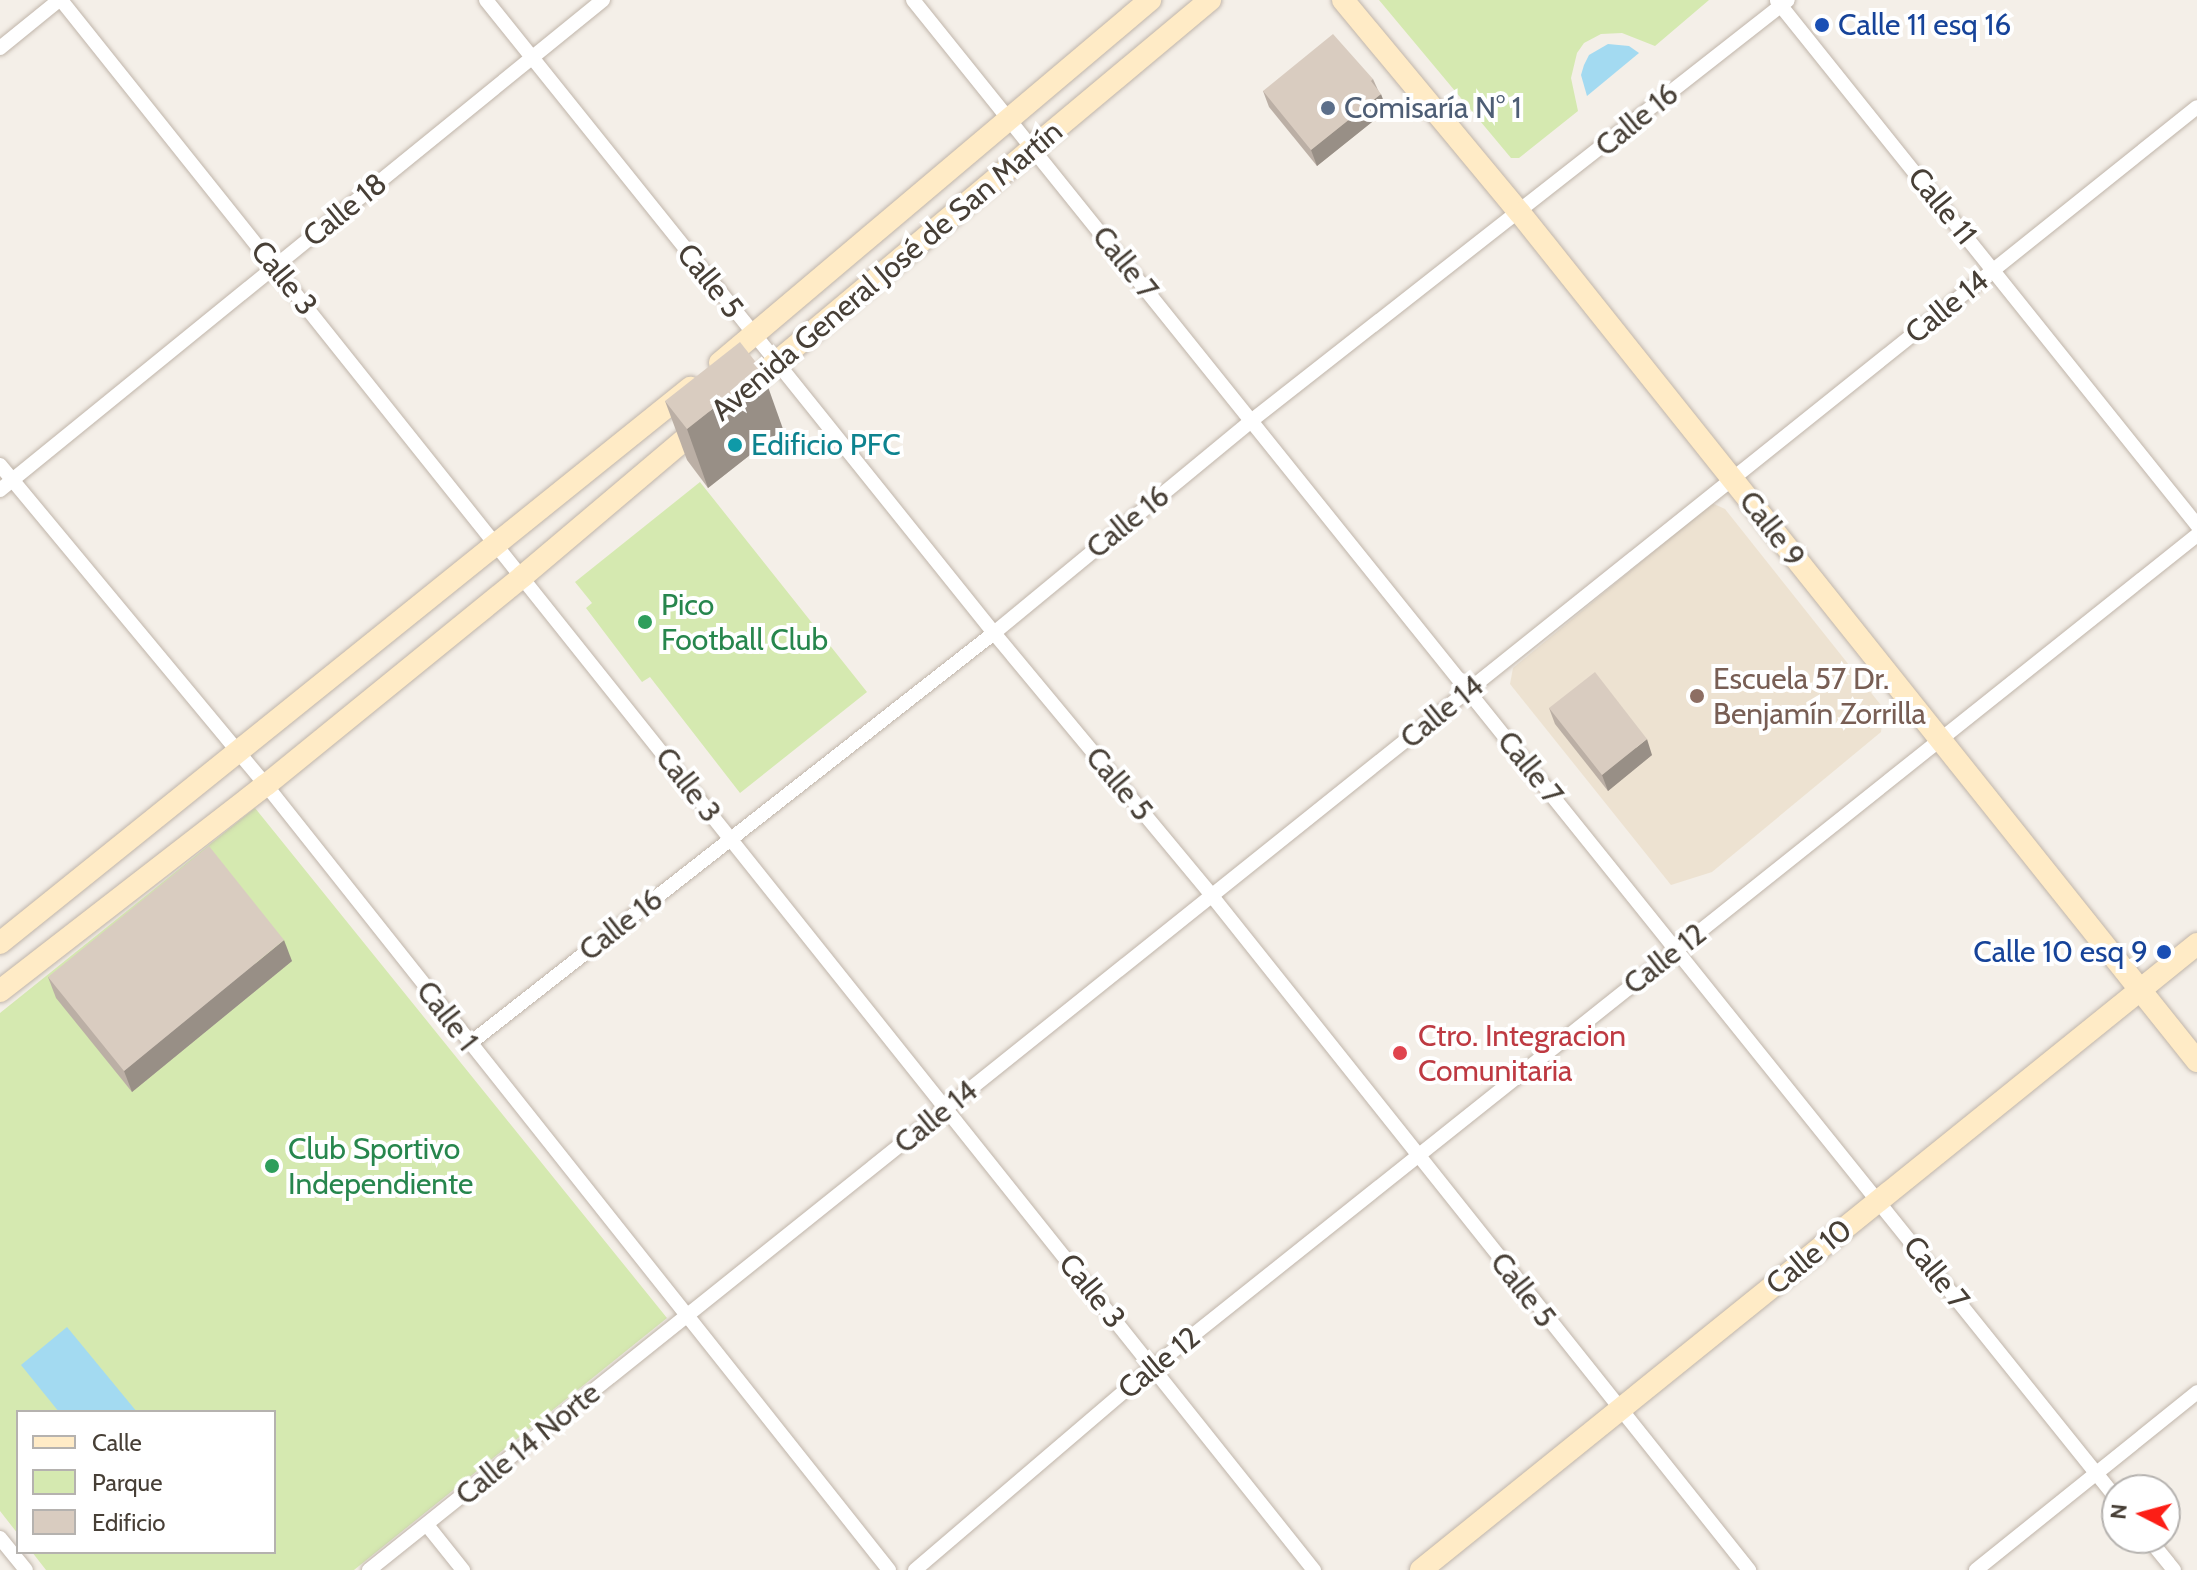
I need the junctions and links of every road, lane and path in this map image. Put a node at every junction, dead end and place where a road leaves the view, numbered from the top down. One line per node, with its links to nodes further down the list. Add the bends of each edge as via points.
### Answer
1 (60, 0): 9 (street); 15 (street, Calle 3)
2 (486, 0): 10 (street, Calle 5)
3 (603, 0): 10 (street, Calle 18)
4 (913, 0): 12 (street, Calle 7)
5 (1150, 0): 12 (main road, Avenida General José de San Martín)
6 (1210, 0): 13 (main road, Avenida General José de San Martín)
7 (1343, 0): 14 (main road, Calle 9)
8 (1782, 2): 14 (street, Calle 16); 16 (street, Calle 11)
9 (0, 48)
10 (531, 59): 15 (street, Calle 18); 17 (street, Calle 5)
11 (2197, 107): 16 (street, Calle 14)
12 (1009, 119): 13 (street, Calle 7); 17 (main road, Avenida General José de San Martín)
13 (1035, 150): 18 (main road, Avenida General José de San Martín); 19 (street, Calle 7)
14 (1520, 213): 19 (street, Calle 16); 21 (main road, Calle 9)
15 (275, 267): 22 (street, Calle 18); 25 (street, Calle 3)
16 (1993, 270): 21 (street, Calle 14); 23 (street, Calle 11)
17 (755, 336): 18 (street, Calle 5); 25 (main road, Avenida General José de San Martín)
18 (777, 362): 26 (main road, Avenida General José de San Martín); 27 (street, Calle 5)
19 (1251, 421): 27 (street, Calle 16); 28 (street, Calle 7)
20 (0, 465): 22 (street, Calle 1)
21 (1732, 479): 28 (street, Calle 14); 29 (main road, Calle 9)
22 (6, 485): 30 (street, Calle 1)
23 (2197, 525)
24 (2197, 535): 29 (street, Calle 12)
25 (497, 544): 26 (street, Calle 3); 30 (main road, Avenida General José de San Martín)
26 (523, 576): 31 (main road, Avenida General José de San Martín); 32 (street, Calle 3)
27 (994, 633): 32 (street, Calle 16); 33 (street, Calle 5)
28 (1468, 691): 33 (street, Calle 14); 36 (street, Calle 7)
29 (1941, 742): 36 (street, Calle 12); 37 (main road, Calle 9)
30 (238, 753): 31 (street, Calle 1); 34 (main road, Avenida General José de San Martín)
31 (266, 785): 38 (main road, Avenida General José de San Martín); 39 (street, Calle 1)
32 (730, 839): 39 (street, Calle 16); 41 (street, Calle 3)
33 (1212, 896): 41 (street, Calle 14); 42 (street, Calle 5)
34 (0, 943)
35 (2197, 944): 37 (main road, Calle 10)
36 (1676, 950): 42 (street, Calle 12); 43 (street, Calle 7)
37 (2141, 990): 40 (main road, Calle 9); 43 (main road, Calle 10)
38 (0, 991)
39 (469, 1044): 44 (street, Calle 1)
40 (2197, 1061)
41 (945, 1110): 44 (street, Calle 14); 45 (street, Calle 3)
42 (1417, 1156): 45 (street, Calle 12); 47 (street, Calle 5)
43 (1878, 1201): 47 (main road, Calle 10); 48 (street, Calle 7)
44 (686, 1317): 50 (street, Calle 14 Norte); 56 (street, Calle 1)
45 (1153, 1367): 57 (street, Calle 12); 58 (street, Calle 3)
46 (2197, 1392): 48 (street)
47 (1619, 1410): 59 (main road, Calle 10); 60 (street, Calle 5)
48 (2096, 1472): 49 (street, Calle 7); 61 (street)
49 (2101, 1478)
50 (427, 1525): 54 (street, Calle 14 Norte); 55 (street)
51 (0, 1538): 53 (street)
52 (2161, 1554): 62 (street)
53 (26, 1570)
54 (369, 1570)
55 (463, 1570)
56 (889, 1570)
57 (915, 1570)
58 (1314, 1570)
59 (1421, 1570)
60 (1749, 1570)
61 (1976, 1570)
62 (2174, 1570)

